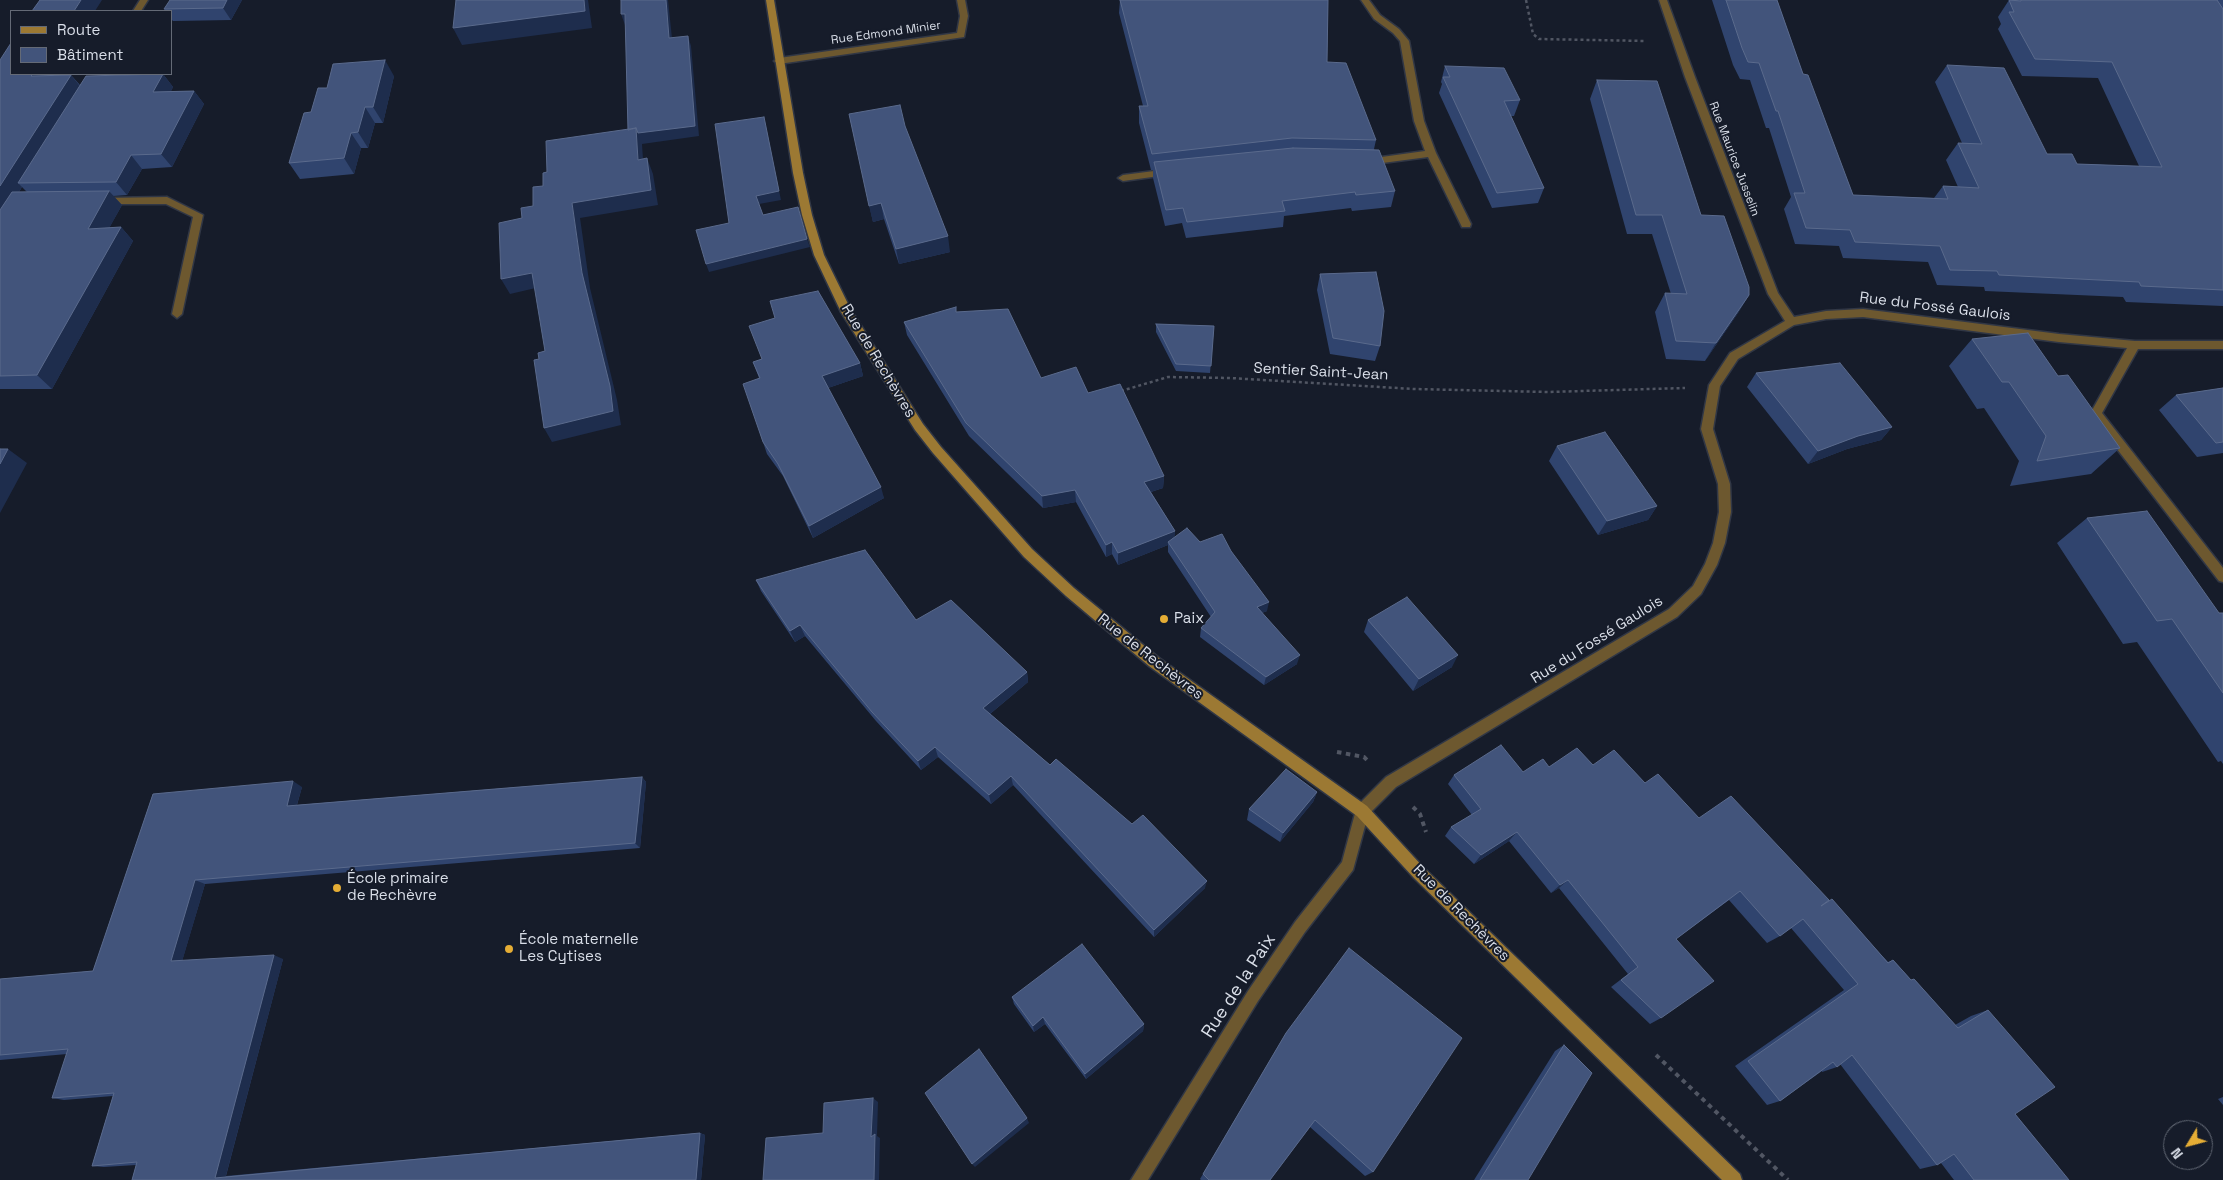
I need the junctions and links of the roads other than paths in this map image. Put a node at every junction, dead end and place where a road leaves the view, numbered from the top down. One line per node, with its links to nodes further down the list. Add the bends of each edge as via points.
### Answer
1 (770, 0): 5 (street, Rue de Rechèvres)
2 (961, 0): 5 (street, Rue Edmond Minier, via 964,16 961,35)
3 (1365, 0): 6 (street, via 1377,17 1404,41 1419,121)
4 (1663, 0): 13 (street, Rue Maurice Jusselin, via 1773,294)
5 (779, 61): 17 (street, Rue de Rechèvres, via 798,173 819,255 845,309 919,427 1028,553 1070,592 1154,662)
6 (1431, 153): 7 (street); 11 (street)
7 (1357, 162)
8 (1182, 171): 9 (street)
9 (1123, 178)
10 (88, 200): 12 (street, via 167,200 198,215)
11 (1466, 224)
12 (177, 314)
13 (1791, 322): 14 (street, Rue du Fossé Gaulois, via 1826,314 1863,313); 17 (street, Rue du Fossé Gaulois, via 1734,356 1715,384 1707,429 1724,484 1725,512 1719,543 1697,590 1673,613 1391,782)
14 (2135, 345): 15 (street, Rue du Fossé Gaulois); 16 (street, via 2096,414)
15 (2223, 345)
16 (2223, 577)
17 (1362, 811): 18 (street, Rue de la Paix, via 1348,866 1253,996); 19 (street, Rue de Rechèvres, via 1419,873)
18 (1139, 1180)
19 (1734, 1180)

